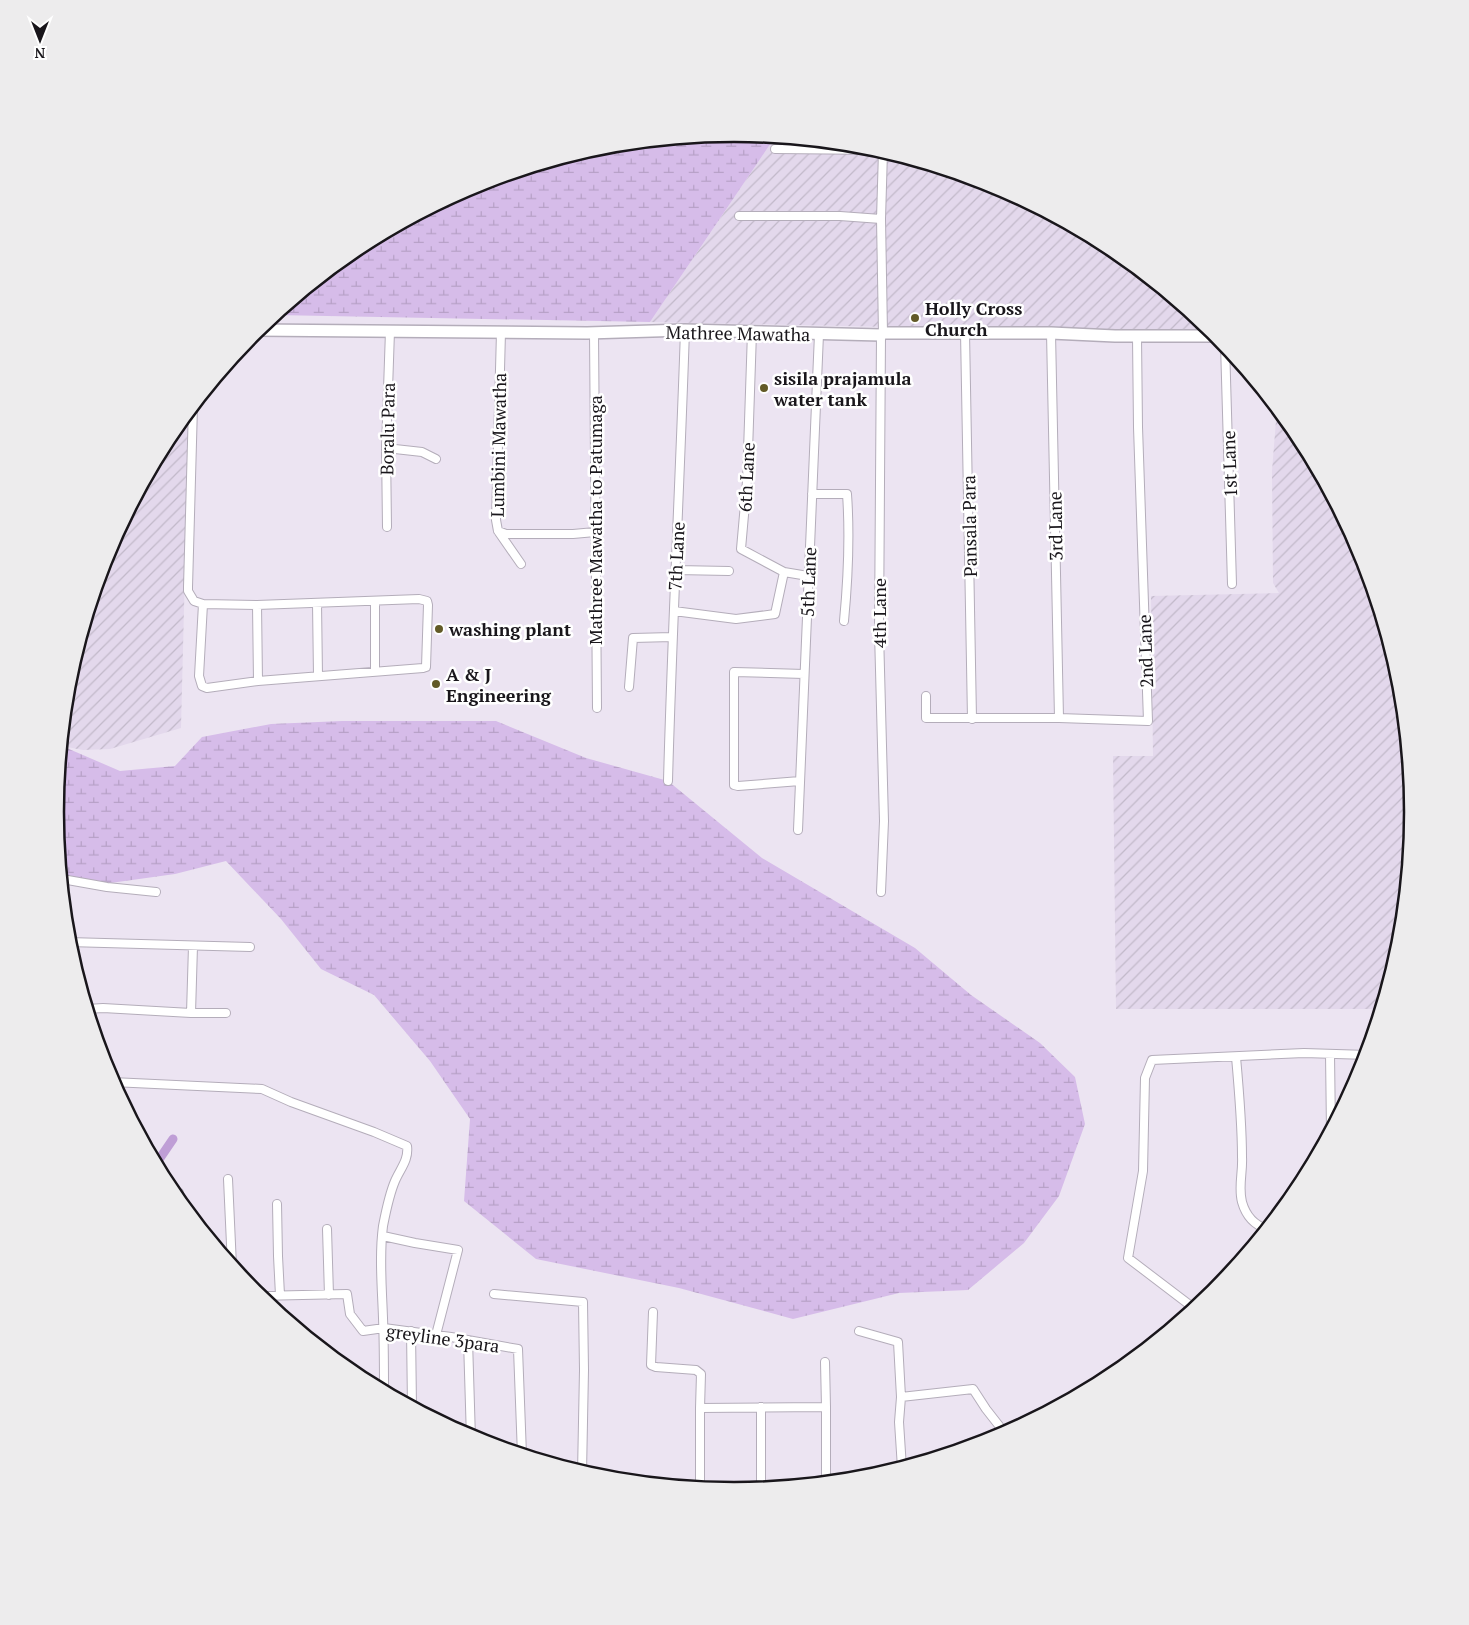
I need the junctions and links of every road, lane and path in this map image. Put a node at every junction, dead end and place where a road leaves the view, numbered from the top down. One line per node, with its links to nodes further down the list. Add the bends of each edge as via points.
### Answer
1 (775, 149): 2 (street)
2 (839, 150)
3 (882, 159): 5 (street, 4th Lane)
4 (739, 216): 5 (street)
5 (881, 219): 15 (street, 4th Lane)
6 (268, 330): 8 (street, Mathree Mawatha)
7 (685, 330): 10 (street, Mathree Mawatha); 12 (street, Mathree Mawatha); 27 (street, 7th Lane)
8 (390, 331): 9 (street, Mathree Mawatha); 20 (street, Boralu Para)
9 (501, 332): 12 (street, Mathree Mawatha); 24 (street, Lumbini Mawatha)
10 (752, 332): 14 (street, Mathree Mawatha); 29 (street, 6th Lane, via 747,481 741,549)
11 (965, 332): 13 (street, Mathree Mawatha); 15 (street, Mathree Mawatha); 47 (street, Pansala Para)
12 (594, 333): 25 (street, Mathree Mawatha to Patumaga)
13 (1051, 333): 17 (street, Mathree Mawatha); 46 (street, 3rd Lane)
14 (819, 334): 15 (street, Mathree Mawatha); 22 (street, 5th Lane)
15 (882, 334): 53 (street, 4th Lane, via 879,632 884,821)
16 (1207, 336): 17 (street, Mathree Mawatha)
17 (1137, 337): 46 (street, 2nd Lane, via 1148,720)
18 (1225, 355): 31 (street, 1st Lane)
19 (193, 417): 34 (street, via 188,591 194,601)
20 (386, 448): 21 (street, via 422,452); 23 (street, Boralu Para)
21 (436, 459)
22 (812, 494): 30 (street, 5th Lane); 37 (street, via 847,494)
23 (387, 527)
24 (498, 531): 25 (street, Lumbini Mawatha, via 506,534); 26 (street)
25 (595, 532): 45 (street, Mathree Mawatha to Patumaga)
26 (521, 564)
27 (676, 570): 28 (street); 36 (street, 7th Lane)
28 (729, 571)
29 (784, 572): 30 (street, 6th Lane); 36 (street, via 775,614 736,619)
30 (808, 576): 40 (street, 5th Lane)
31 (1232, 584)
32 (374, 602): 33 (street); 39 (street); 39 (street, via 419,599 427,601 428,605 426,667)
33 (317, 603): 35 (street); 41 (street)
34 (203, 604): 35 (street); 42 (street, via 202,686)
35 (257, 605): 42 (street)
36 (674, 611): 38 (street, 7th Lane)
37 (844, 621)
38 (672, 637): 43 (street, via 633,638); 48 (street, 7th Lane)
39 (375, 671): 41 (street)
40 (804, 674): 49 (street, 5th Lane); 49 (street, via 734,672 734,785)
41 (318, 676): 42 (street)
42 (258, 681)
43 (629, 687)
44 (926, 696): 47 (street, 2nd Lane, via 926,718)
45 (597, 708)
46 (1059, 718): 47 (street, 2nd Lane)
47 (972, 719)
48 (668, 781)
49 (800, 781): 50 (street, 5th Lane)
50 (798, 830)
51 (67, 880): 52 (street)
52 (156, 892)
53 (881, 892)
54 (77, 942): 55 (street)
55 (193, 946): 56 (street); 58 (street)
56 (250, 947)
57 (93, 1009): 58 (street)
58 (191, 1013): 59 (street)
59 (226, 1013)
60 (1330, 1054): 61 (street); 62 (street); 64 (street)
61 (1360, 1054)
62 (1236, 1057): 67 (street, via 1241,1198 1251,1220); 75 (street, via 1152,1060 1145,1078 1143,1171 1128,1258)
63 (121, 1082): 69 (street, via 262,1089 407,1146 408,1154 390,1194)
64 (1331, 1119)
65 (228, 1179): 70 (street)
66 (278, 1204): 74 (street)
67 (1262, 1227)
68 (327, 1229): 71 (street)
69 (383, 1236): 77 (street, via 381,1292); 80 (street, via 458,1250)
70 (232, 1257)
71 (329, 1294): 74 (street, greyline 3para); 77 (street, greyline 3para, via 347,1294 350,1314 363,1330)
72 (494, 1294): 93 (street, via 583,1302)
73 (269, 1295): 74 (street, greyline 3para)
74 (280, 1295)
75 (1190, 1305)
76 (653, 1312): 88 (street, via 651,1365 696,1370 701,1374)
77 (384, 1328): 79 (street, greyline 3para); 83 (street)
78 (859, 1331): 84 (street, via 898,1342)
79 (411, 1332): 80 (street, greyline 3para); 85 (street)
80 (436, 1335): 81 (street, greyline 3para)
81 (468, 1340): 90 (street); 91 (street, greyline 3para, via 518,1349)
82 (826, 1362): 87 (street)
83 (384, 1384)
84 (901, 1397): 89 (street, via 973,1390); 92 (street)
85 (412, 1400)
86 (761, 1407): 87 (street); 88 (street); 96 (street)
87 (826, 1407): 94 (street)
88 (700, 1408): 95 (street)
89 (1001, 1428)
90 (471, 1429)
91 (522, 1449)
92 (902, 1461)
93 (582, 1465)
94 (826, 1477)
95 (700, 1482)
96 (761, 1482)

